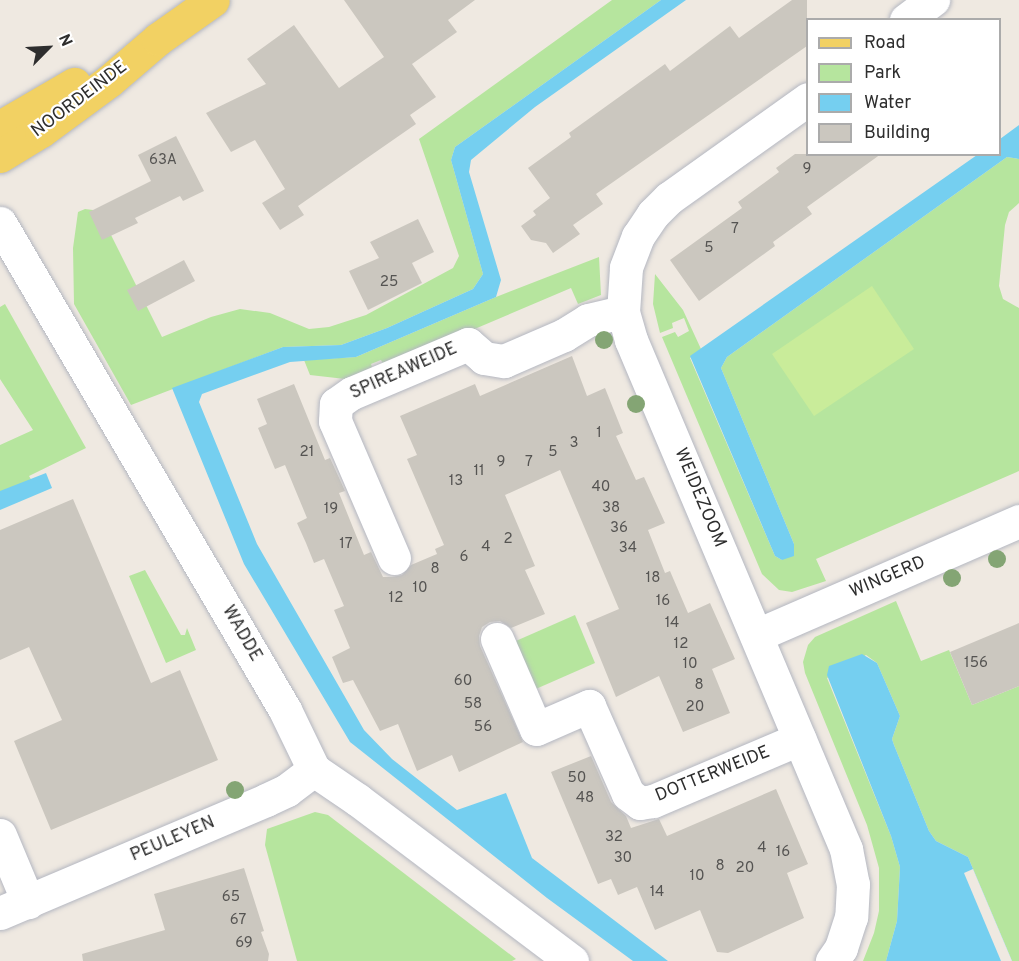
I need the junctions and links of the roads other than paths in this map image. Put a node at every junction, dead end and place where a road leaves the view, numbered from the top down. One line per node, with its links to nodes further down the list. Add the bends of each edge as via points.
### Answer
1 (213, 0): 4 (main road, NOORDEINDE)
2 (933, 0): 3 (street)
3 (909, 18)
4 (158, 39): 6 (main road, NOORDEINDE); 7 (main road, NOORDEINDE, via 109,81)
5 (806, 100): 9 (street, WEIDEZOOM, via 652,214 638,236 626,268)
6 (0, 127)
7 (0, 156)
8 (0, 223): 15 (street, WADDE, via 285,710)
9 (623, 312): 11 (street, SPIREAWEIDE, via 588,320 504,361 484,357 468,344 352,393 336,404 335,421); 12 (street, WEIDEZOOM, via 631,340)
10 (1019, 521): 12 (street, WINGERD)
11 (393, 558)
12 (757, 634): 14 (street, WEIDEZOOM)
13 (497, 639): 14 (street, DOTTERWEIDE, via 536,729 589,706 628,794 640,803)
14 (799, 739): 19 (street, WEIDEZOOM, via 846,849 853,884 851,917 841,948)
15 (314, 770): 17 (street, PEULEYEN, via 266,800); 18 (street, WADDE)
16 (0, 835): 17 (street, PEULEYEN)
17 (14, 907)
18 (573, 961)
19 (832, 961)

